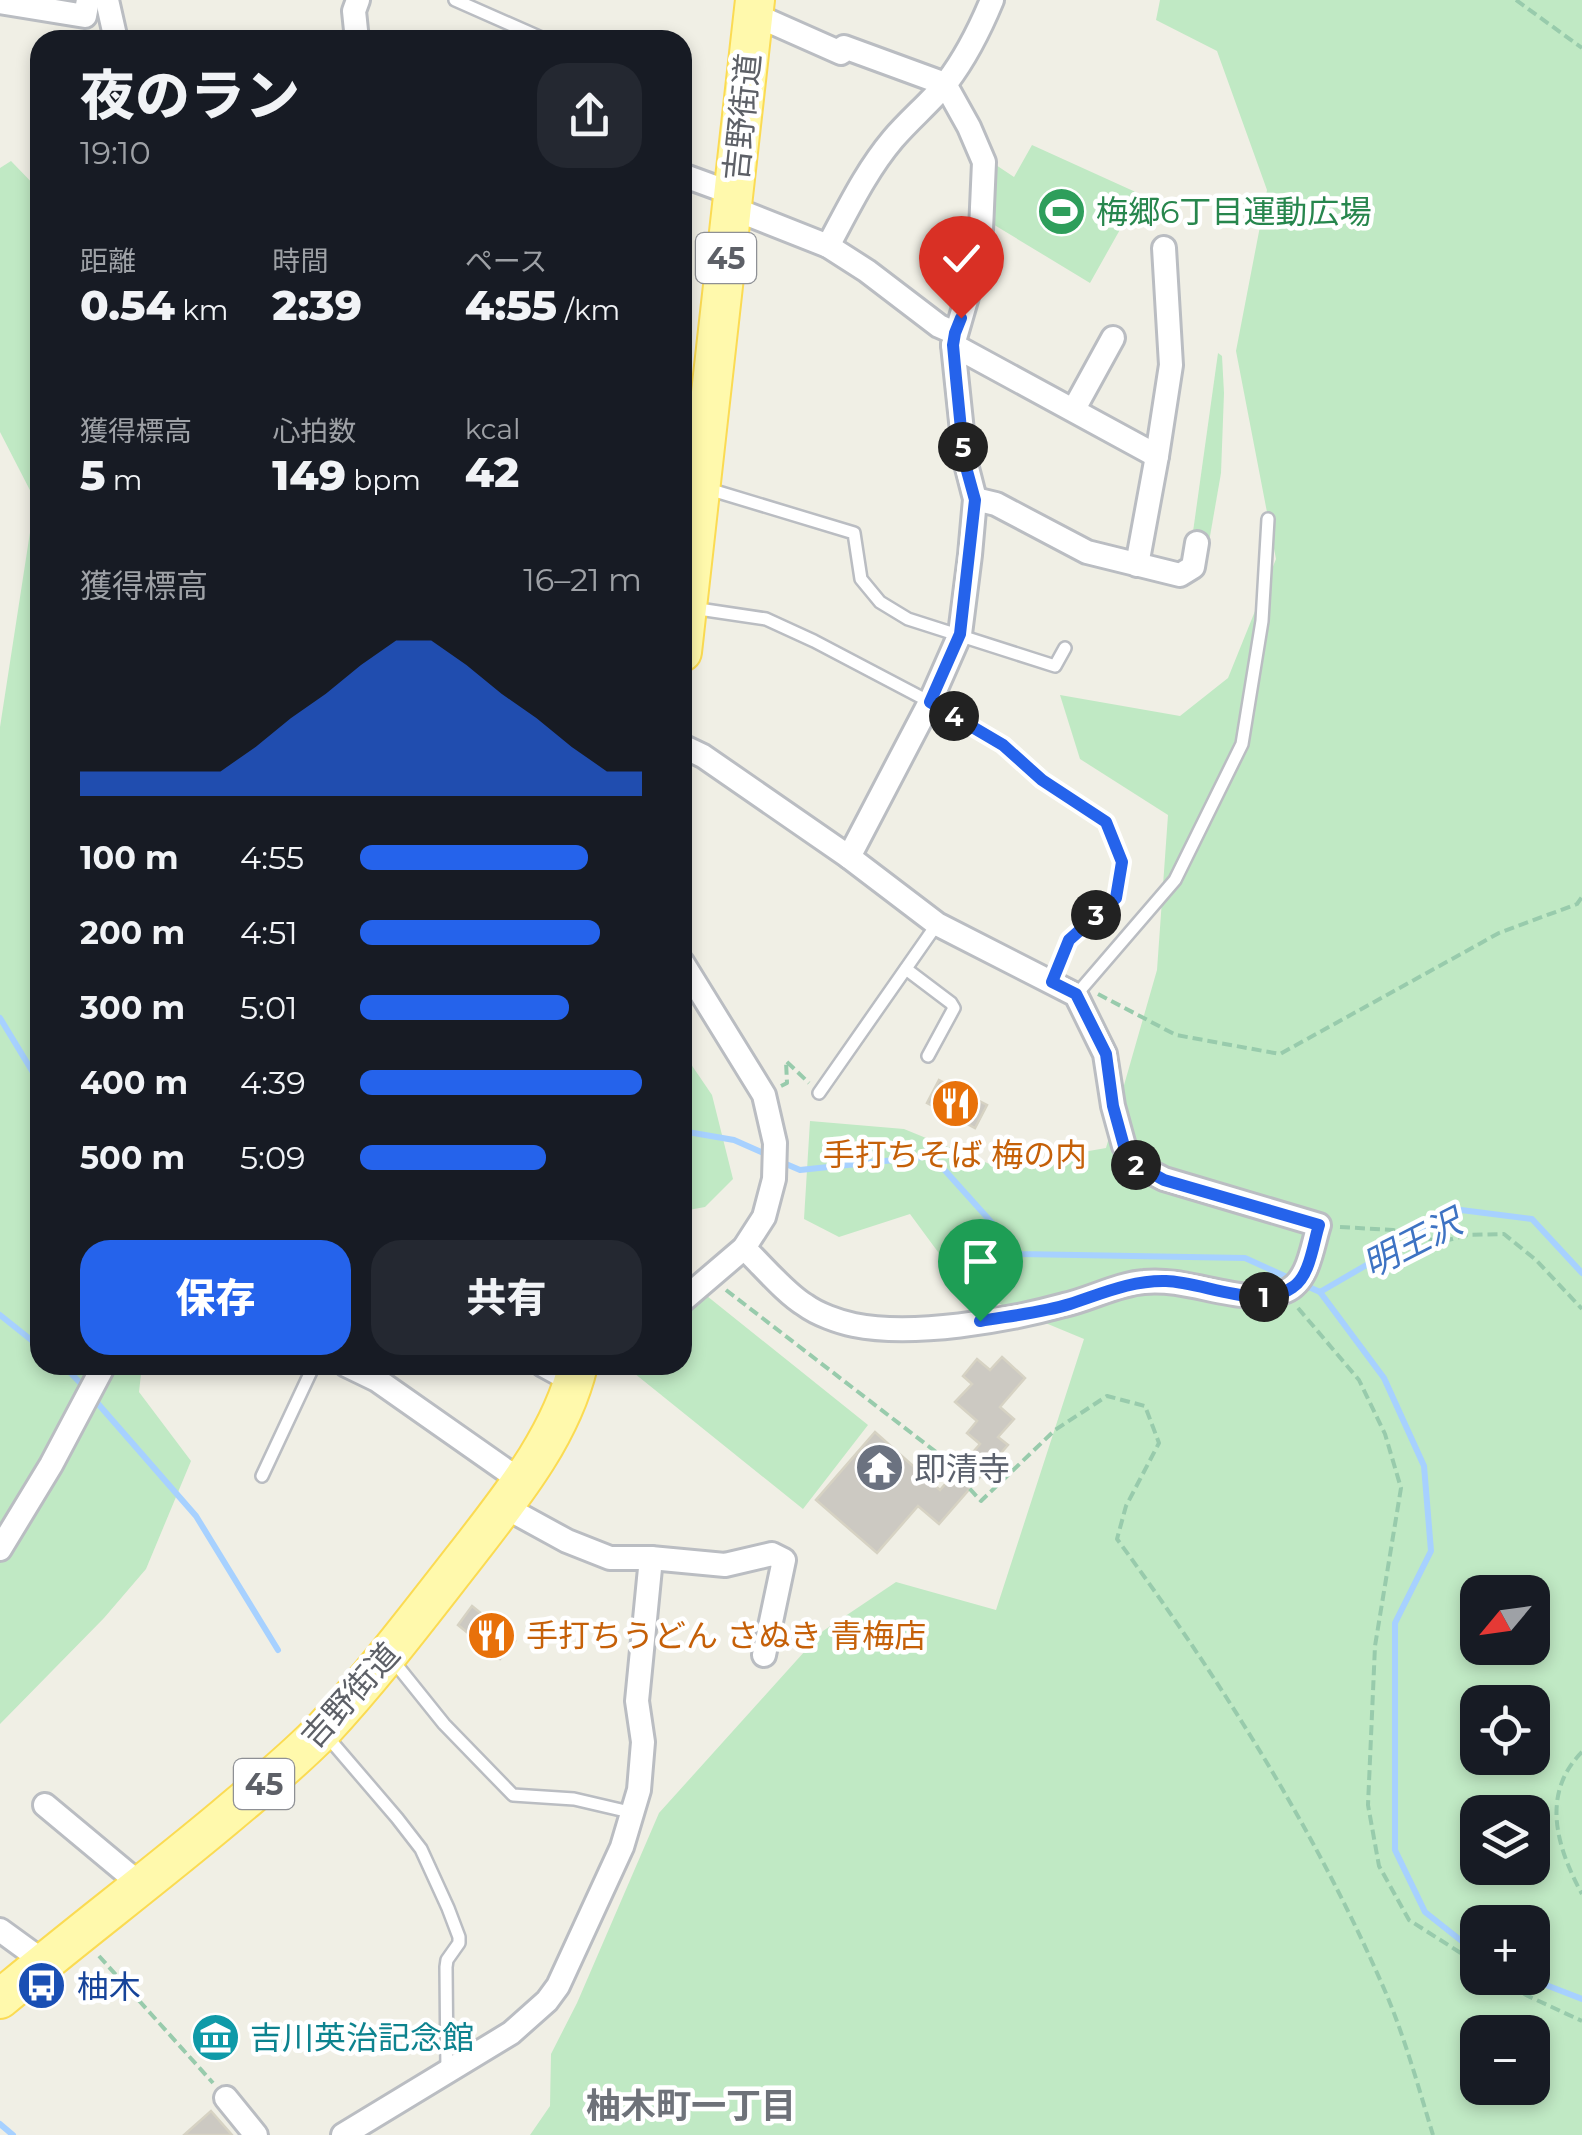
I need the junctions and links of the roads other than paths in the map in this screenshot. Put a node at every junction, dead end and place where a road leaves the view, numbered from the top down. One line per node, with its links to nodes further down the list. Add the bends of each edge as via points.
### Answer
1 (358, 0): 8 (street)
2 (454, 0): 9 (lane)
3 (992, 0): 10 (street)
4 (0, 2): 6 (street)
5 (754, 7): 10 (street, via 840,53 844,47); 12 (main road, 吉野街道 / 45)
6 (86, 8): 7 (street)
7 (111, 19)
8 (356, 30)
9 (523, 30)
10 (945, 84): 13 (street, via 870,169); 16 (street, via 984,162 975,270)
11 (692, 180): 12 (street)
12 (733, 201): 13 (street); 19 (main road, 吉野街道 / 45)
13 (828, 246): 16 (street)
14 (1164, 248): 18 (street, via 1171,365)
15 (1112, 338): 17 (street)
16 (954, 339): 17 (street); 20 (street, via 964,460)
17 (1074, 409): 18 (street)
18 (1157, 456): 23 (street)
19 (693, 499): 25 (lane, via 854,533 861,579 880,602 908,619)
20 (975, 500): 23 (street, via 996,504 1087,552); 25 (street)
21 (1268, 519): 34 (lane, via 1262,621 1242,744 1175,880)
22 (1196, 543): 23 (street, via 1192,567 1180,575)
23 (1137, 565)
24 (692, 608): 27 (lane, via 766,620)
25 (960, 634): 26 (lane, via 1054,666); 27 (street)
26 (1064, 648)
27 (930, 702): 29 (street); 33 (lane, via 1003,745 1106,822 1122,862 1116,898 1069,940)
28 (692, 751): 29 (street)
29 (849, 857): 30 (street)
30 (937, 924): 31 (lane); 33 (street)
31 (906, 969): 35 (lane, via 954,1008); 36 (lane)
32 (692, 978): 37 (street, via 764,1095 775,1143 764,1217)
33 (1052, 982): 34 (street)
34 (1076, 994): 37 (street, via 1106,1054 1113,1106 1135,1164 1164,1180 1319,1225 1295,1286 1263,1297 1141,1282 1028,1313 948,1327 883,1329 805,1306)
35 (928, 1056)
36 (819, 1094)
37 (744, 1248): 38 (street)
38 (692, 1293)
39 (99, 1375): 45 (street)
40 (309, 1375): 43 (lane)
41 (367, 1375): 44 (street)
42 (564, 1375): 44 (main road, 吉野街道 / 45, via 547,1440)
43 (262, 1476)
44 (512, 1494): 46 (street, via 566,1541 610,1558); 47 (main road, 吉野街道 / 45)
45 (0, 1549)
46 (651, 1558): 48 (street, via 725,1565 772,1554 784,1560); 51 (street)
47 (387, 1653): 49 (main road, 吉野街道 / 45); 51 (lane, via 513,1795 574,1799)
48 (764, 1655)
49 (322, 1731): 52 (main road, 吉野街道 / 45); 56 (lane, via 420,1850 459,1936 446,1967)
50 (45, 1804): 52 (street)
51 (634, 1813): 56 (street, via 558,1986 512,2033)
52 (142, 1884): 54 (main road, 吉野街道 / 45)
53 (0, 1930): 54 (street)
54 (44, 1962): 55 (main road, 吉野街道 / 45)
55 (0, 1999)
56 (447, 2073): 59 (street)
57 (226, 2098): 58 (street)
58 (256, 2135)
59 (343, 2135)

